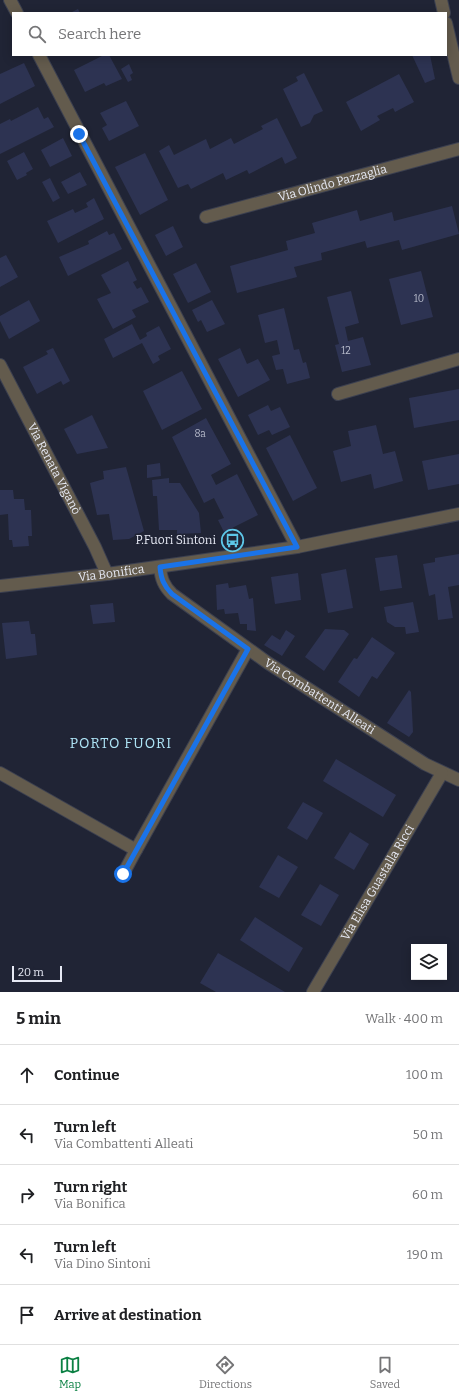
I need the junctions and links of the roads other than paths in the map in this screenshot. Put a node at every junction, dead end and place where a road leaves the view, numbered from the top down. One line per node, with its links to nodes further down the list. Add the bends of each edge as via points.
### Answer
1 (10, 0): 3 (street)
2 (441, 0): 4 (street)
3 (16, 12)
4 (444, 12)
5 (447, 27): 7 (street)
6 (40, 56): 14 (street)
7 (459, 78)
8 (459, 149): 9 (street, Via Olindo Pazzaglia)
9 (206, 217)
10 (459, 359): 12 (street)
11 (0, 364): 16 (street, Via Renata Viganò)
12 (338, 394)
13 (459, 514): 14 (street, Via Bonifica)
14 (297, 547): 15 (street, Via Bonifica)
15 (160, 567): 16 (street, Via Bonifica); 18 (street, Via Combattenti Alleati, via 161,577 172,594)
16 (107, 574): 17 (street, Via Bonifica)
17 (0, 586)
18 (248, 649): 20 (street, Via Combattenti Alleati); 22 (street)
19 (0, 773): 22 (street)
20 (442, 773): 21 (street, Via Combattenti Alleati); 24 (street, Via Elisa Guastalla Ricci)
21 (459, 780)
22 (136, 850): 23 (street)
23 (123, 874)
24 (313, 992)

